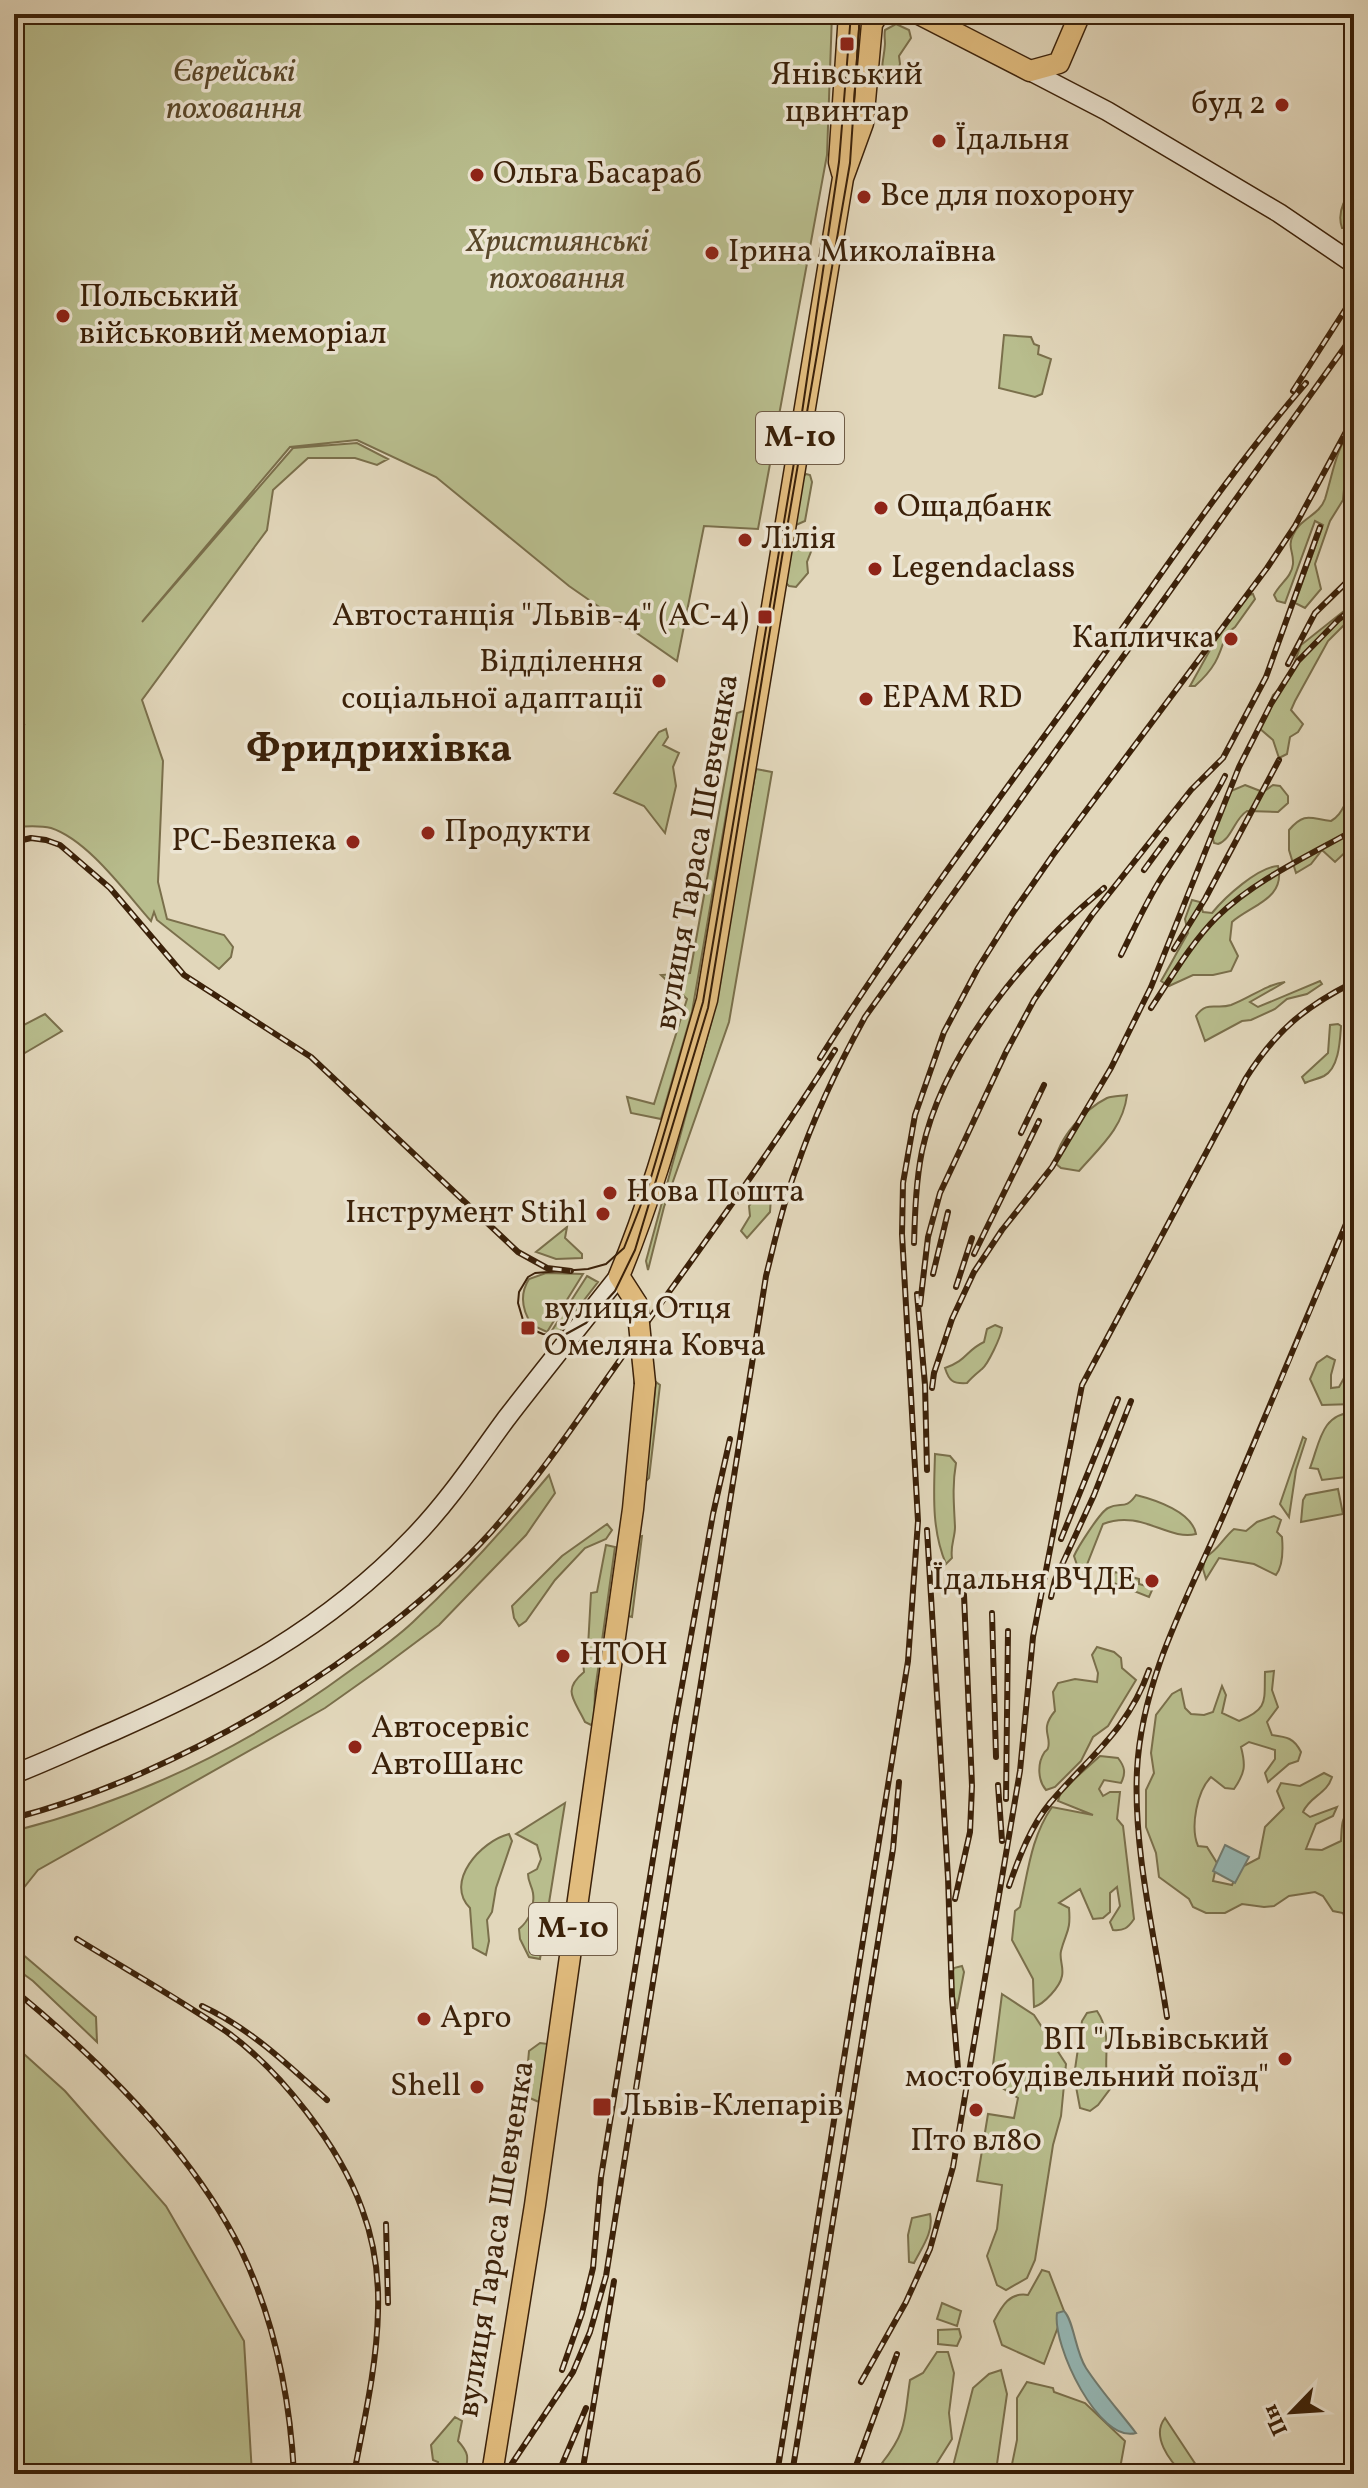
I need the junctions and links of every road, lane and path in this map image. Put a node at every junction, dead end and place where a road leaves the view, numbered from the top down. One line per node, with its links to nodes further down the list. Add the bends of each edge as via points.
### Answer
1 (849, 14): 8 (main road, вулиця Тараса Шевченка / М-10, via 839,162)
2 (878, 14): 8 (main road, вулиця Тараса Шевченка / М-10, via 872,24 863,123)
3 (919, 14): 6 (main road)
4 (1080, 14): 5 (main road)
5 (1059, 63): 6 (main road); 7 (main road)
6 (1030, 71): 7 (main road)
7 (1075, 94): 9 (main road)
8 (843, 178): 10 (main road, вулиця Тараса Шевченка / М-10, via 707,1000)
9 (1348, 259)
10 (619, 1276): 11 (main road, via 440,1509 341,1603 242,1671); 12 (main road, вулиця Тараса Шевченка / М-10, bridge, via 637,1304 645,1383 638,1468)
11 (14, 1774)
12 (492, 2474)

